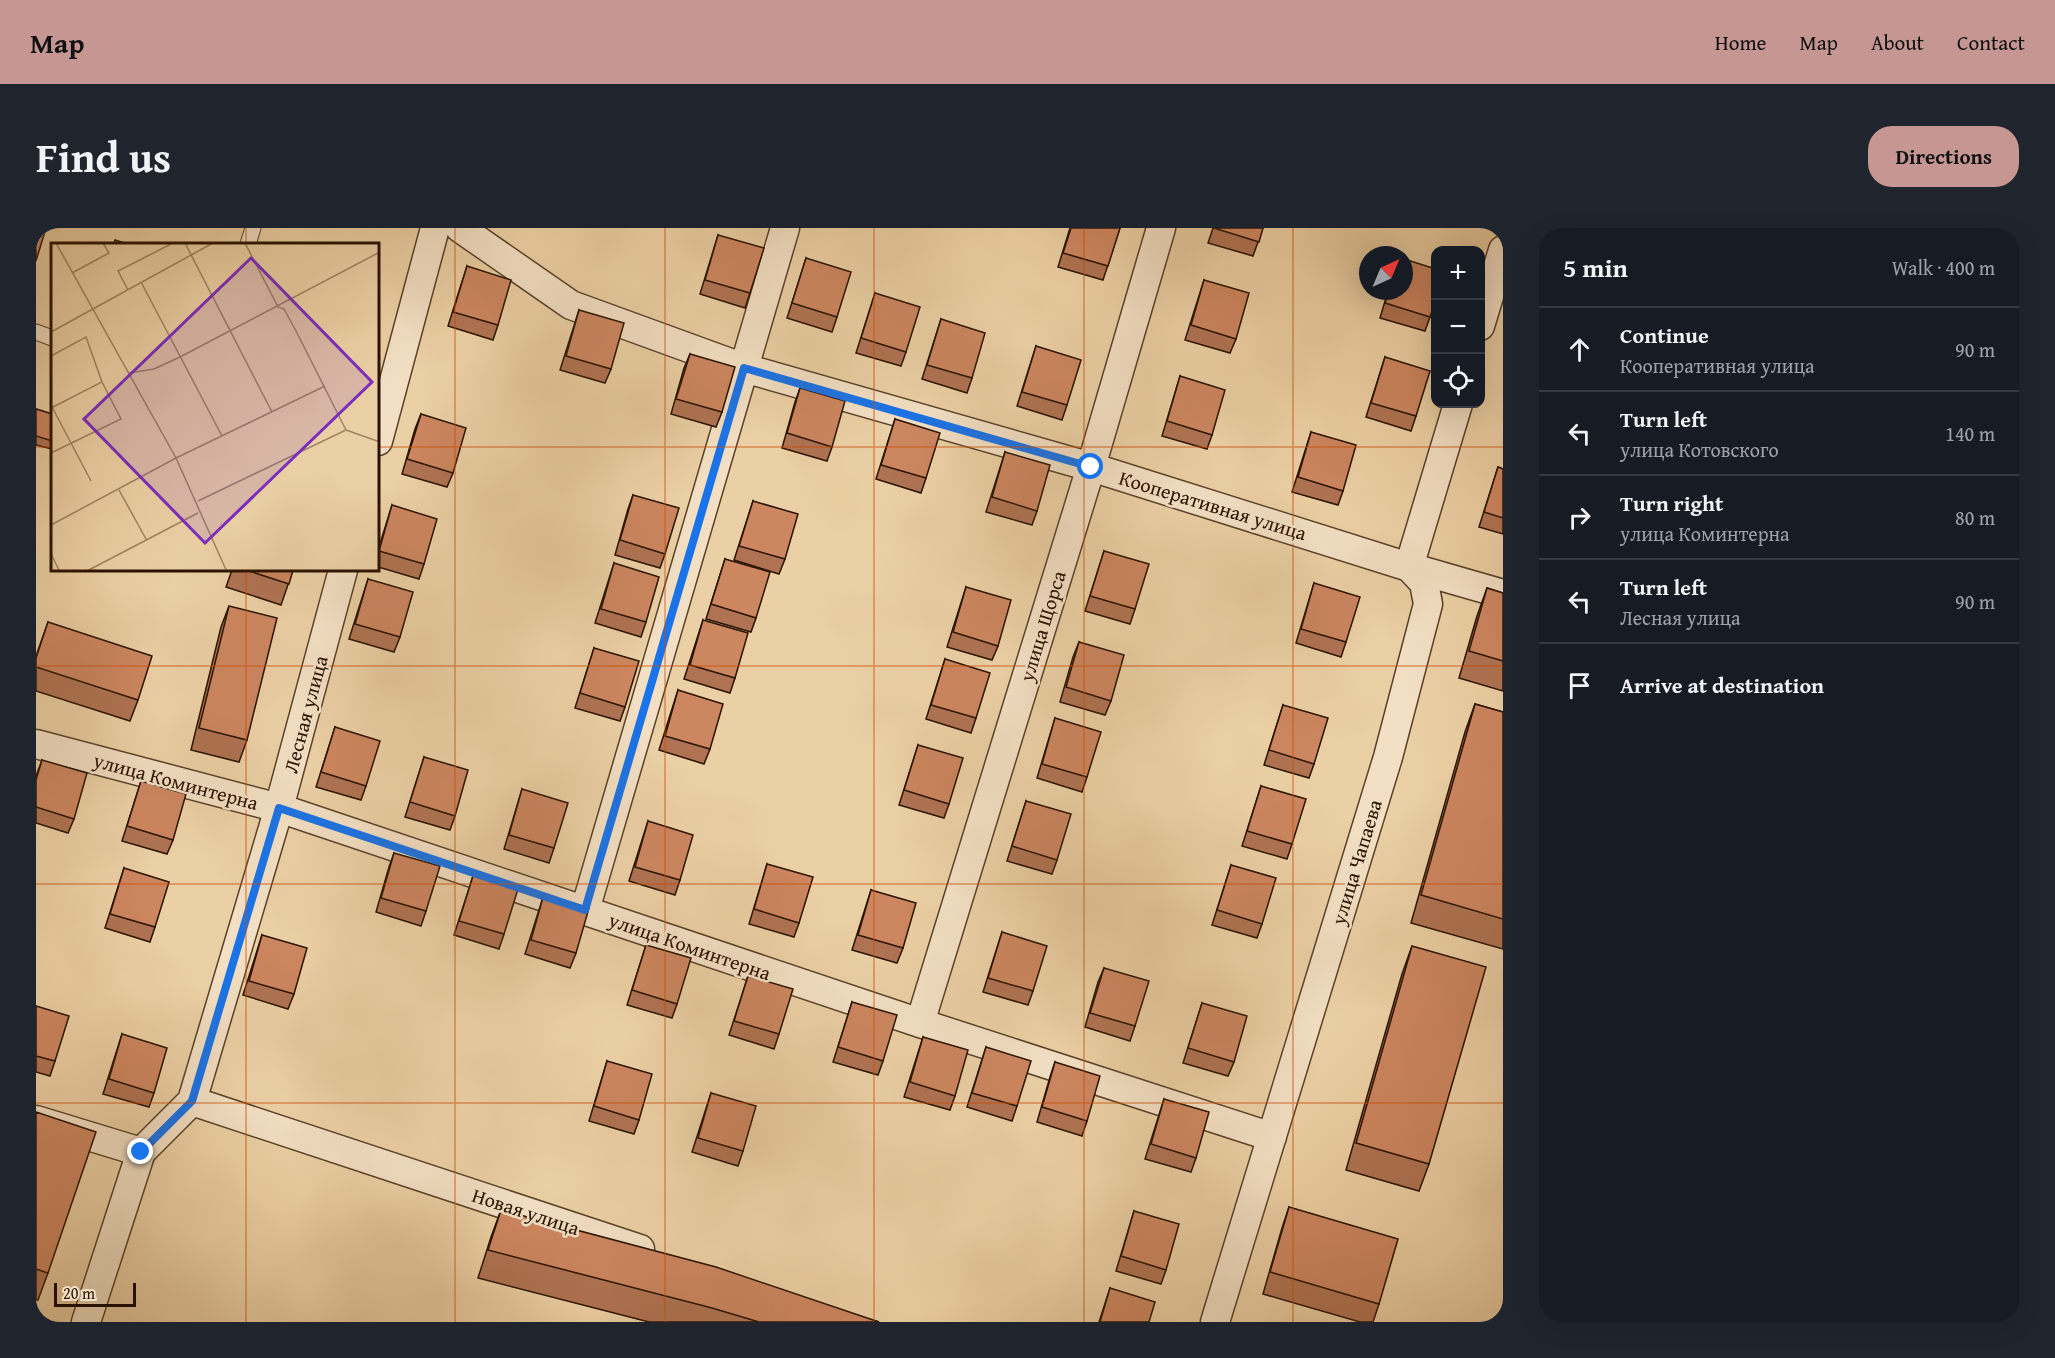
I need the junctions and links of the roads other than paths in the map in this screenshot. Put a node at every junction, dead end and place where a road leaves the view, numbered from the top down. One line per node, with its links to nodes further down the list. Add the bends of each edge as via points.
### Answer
1 (253, 228): 6 (lane)
2 (435, 228): 13 (street)
3 (460, 228): 11 (street, Кооперативная улица, via 571,305)
4 (785, 228): 11 (street)
5 (1161, 228): 14 (street, улица Щорса)
6 (248, 243)
7 (1503, 250): 8 (street)
8 (1485, 309)
9 (36, 332): 10 (lane)
10 (51, 338)
11 (744, 368): 14 (street, Кооперативная улица); 20 (street)
12 (1457, 408): 15 (street)
13 (380, 434)
14 (1091, 467): 15 (street, Кооперативная улица); 21 (street, улица Щорса)
15 (1409, 567): 17 (street, Кооперативная улица); 24 (street, улица Чапаева, via 1424,583 1428,604 1388,757)
16 (342, 572): 19 (street, Лесная улица)
17 (1503, 594)
18 (36, 744): 19 (street, улица Коминтерна)
19 (279, 808): 20 (street, улица Коминтерна); 22 (street, Лесная улица)
20 (585, 910): 21 (street, улица Коминтерна)
21 (920, 1023): 24 (street, улица Коминтерна)
22 (192, 1101): 25 (street, Лесная улица); 26 (street, Новая улица)
23 (36, 1120): 25 (street)
24 (1272, 1137): 28 (street, улица Чапаева)
25 (141, 1152): 27 (street, Лесная улица)
26 (668, 1258)
27 (86, 1322)
28 (1215, 1322)

